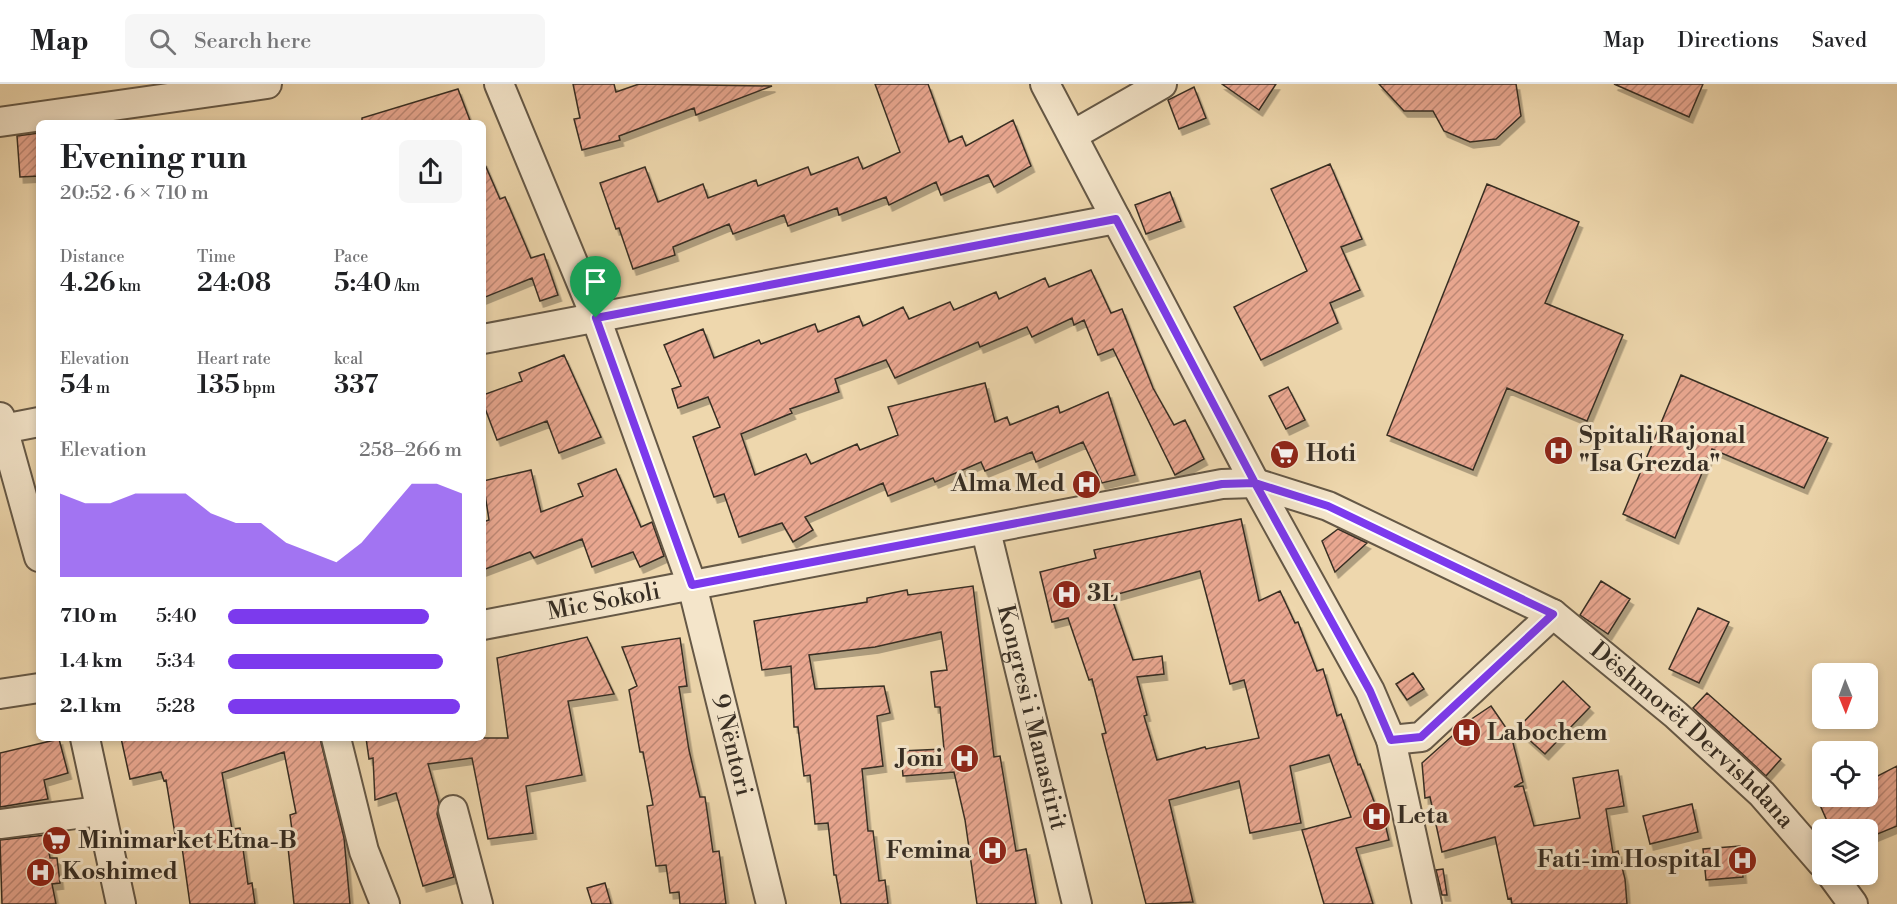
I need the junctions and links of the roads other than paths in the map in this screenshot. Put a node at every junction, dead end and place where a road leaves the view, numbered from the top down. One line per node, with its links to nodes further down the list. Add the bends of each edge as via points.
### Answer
1 (267, 84): 5 (street)
2 (499, 84): 8 (street, 9 Nëntori)
3 (1046, 84): 6 (street)
4 (1162, 84): 6 (street)
5 (0, 122)
6 (1073, 135): 7 (street)
7 (1116, 219): 8 (street); 12 (street)
8 (596, 318): 9 (street); 15 (street, 9 Nëntori)
9 (486, 338)
10 (36, 422): 11 (street)
11 (1, 423): 14 (street)
12 (1255, 483): 13 (street, Mic Sokoli, via 1222,484); 16 (street, Dëshmorët Dervishdana, via 1328,506); 20 (street, via 1370,691)
13 (986, 531): 15 (street, Mic Sokoli); 32 (street, Kongresi i Manastirit)
14 (36, 546)
15 (692, 585): 17 (street, Mic Sokoli); 31 (street, 9 Nëntori)
16 (1553, 614): 20 (street, via 1421,737); 26 (street, Dëshmorët Dervishdana, via 1676,715 1753,786)
17 (486, 624)
18 (36, 688): 19 (street)
19 (0, 694)
20 (1391, 740): 33 (street)
21 (86, 741): 24 (street)
22 (337, 741): 29 (street, via 364,850)
23 (453, 810): 30 (street)
24 (99, 811): 25 (street); 28 (street)
25 (0, 824)
26 (1812, 852)
27 (1839, 885): 34 (street)
28 (120, 904)
29 (385, 904)
30 (478, 904)
31 (771, 904)
32 (1077, 904)
33 (1426, 904)
34 (1854, 904)

